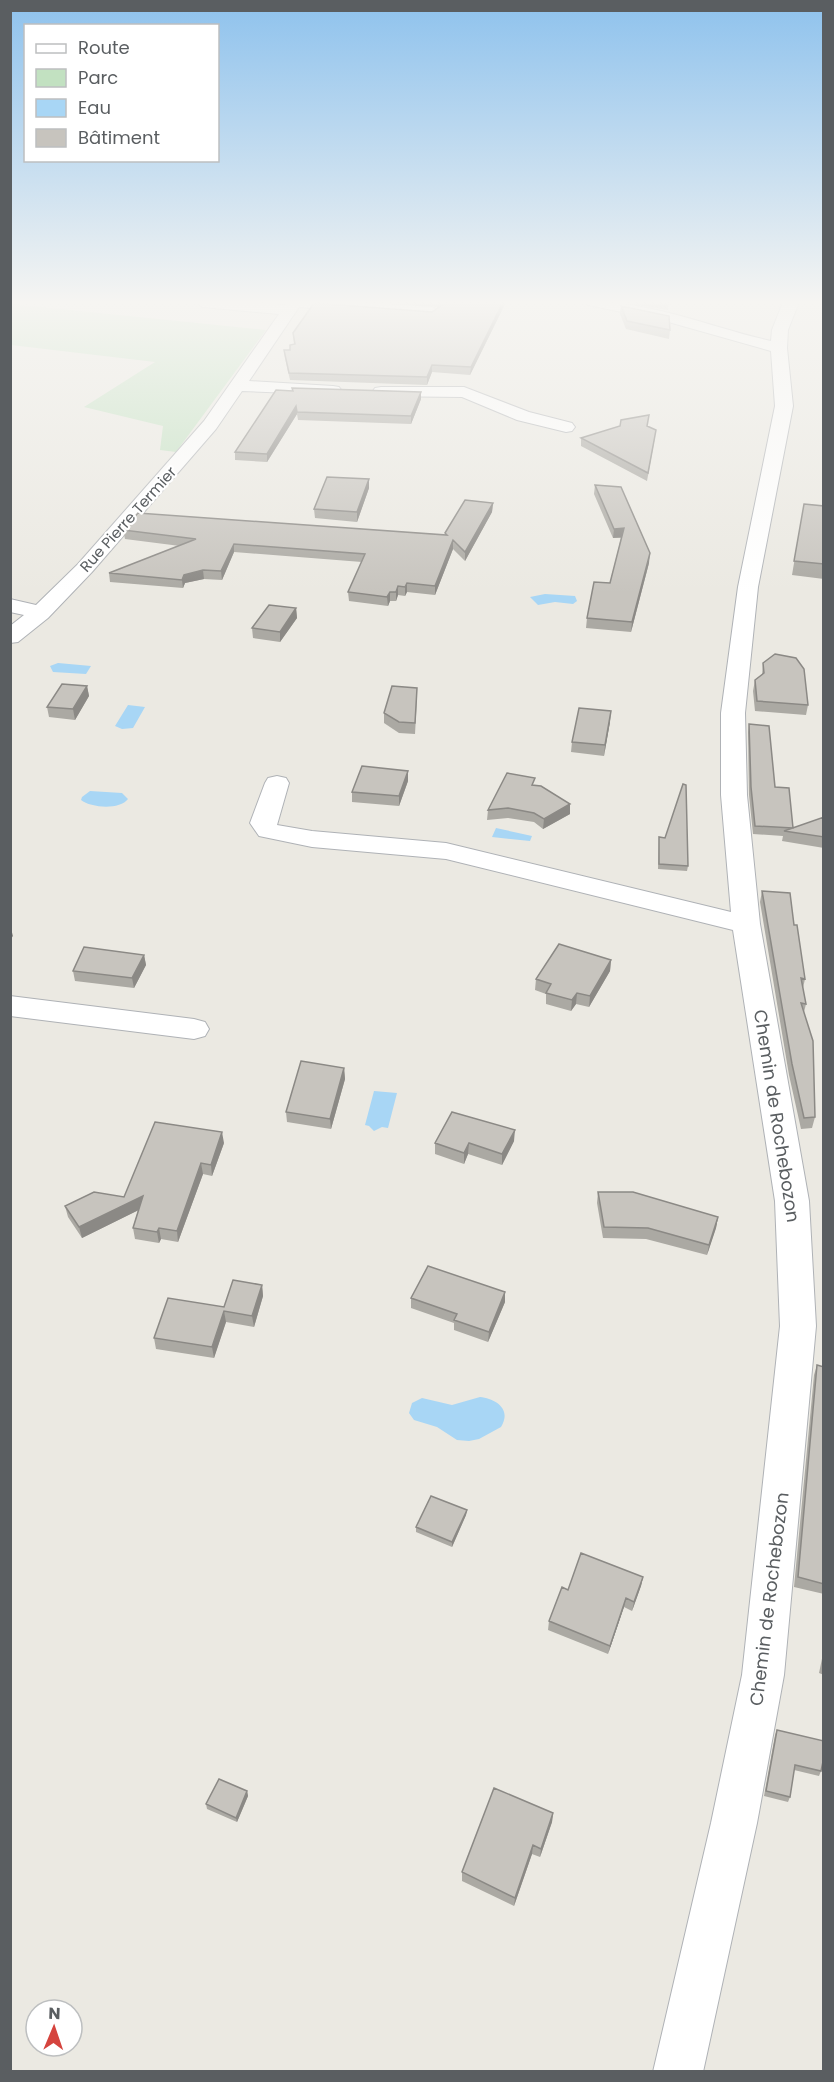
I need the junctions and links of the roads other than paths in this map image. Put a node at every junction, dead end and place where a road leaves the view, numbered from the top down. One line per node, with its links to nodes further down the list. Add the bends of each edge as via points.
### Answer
1 (228, 399): 5 (street, Rue Pierre Termier)
2 (482, 399): 4 (street, via 523,416)
3 (783, 399): 11 (street, Chemin de Rochebozon, via 748,588 733,713 734,795)
4 (567, 427)
5 (135, 513): 6 (street); 8 (street, Rue Pierre Termier)
6 (159, 514)
7 (10, 605): 8 (street)
8 (40, 613): 9 (street, Rue Pierre Termier)
9 (10, 637)
10 (277, 783): 11 (street, via 263,823 268,831 312,839 446,851)
11 (746, 924): 14 (street, Chemin de Rochebozon, via 792,1201 798,1326 763,1675)
12 (10, 1006): 13 (street)
13 (194, 1029)
14 (678, 2072)

